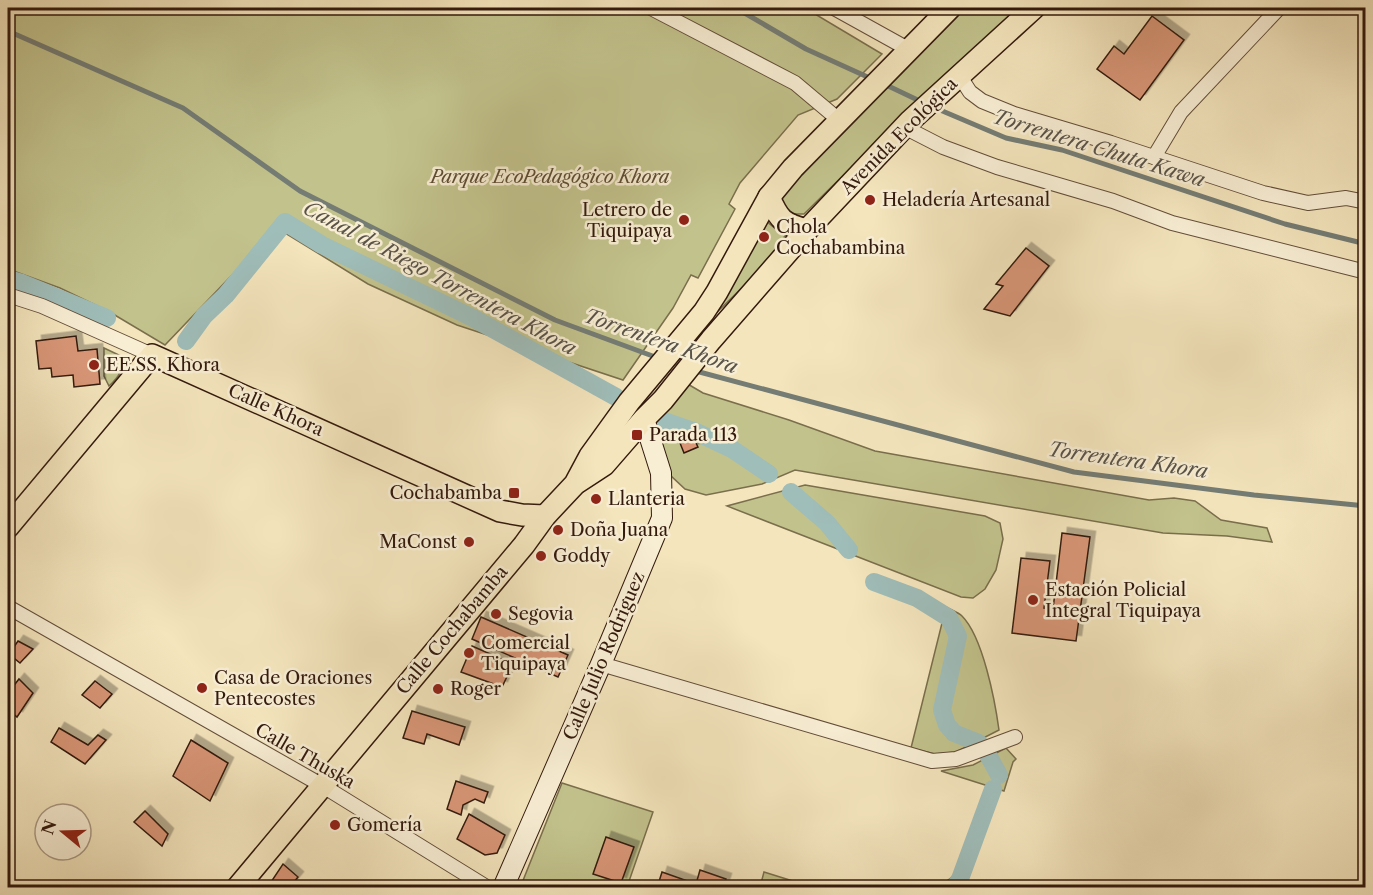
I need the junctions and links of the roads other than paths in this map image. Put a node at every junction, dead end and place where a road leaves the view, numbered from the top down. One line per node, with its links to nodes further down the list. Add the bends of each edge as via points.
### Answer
1 (651, 8): 8 (street, via 795,83)
2 (834, 8): 6 (street)
3 (950, 8): 6 (main road)
4 (1034, 8): 7 (main road, Avenida Ecológica)
5 (1279, 8): 10 (street, via 1181,112)
6 (901, 56): 8 (main road)
7 (954, 79): 9 (main road, Avenida Ecológica); 10 (street, via 982,101 1014,114)
8 (839, 120): 11 (main road)
9 (907, 124): 13 (main road, Avenida Ecológica); 14 (street, via 943,147 1172,224)
10 (1154, 157): 12 (street, via 1263,193 1308,203 1346,198)
11 (769, 197): 13 (main road, via 783,222); 17 (main road, via 717,292)
12 (1365, 202)
13 (807, 230): 18 (main road, Avenida Ecológica)
14 (1365, 272)
15 (8, 295): 16 (street, Calle Khora)
16 (152, 355): 20 (main road, Calle Khora, via 500,511); 21 (main road)
17 (649, 380): 18 (main road); 19 (main road, via 590,456)
18 (644, 418): 19 (main road, Avenida Ecológica, via 604,465); 23 (main road, Calle Julio Rodriguez, via 662,473 662,518)
19 (575, 484): 20 (main road, Calle Cochabamba)
20 (545, 516): 25 (main road, Calle Cochabamba)
21 (8, 527)
22 (8, 607): 25 (street, Calle Thuska)
23 (601, 664): 24 (street, via 932,761 956,759); 28 (main road, Calle Julio Rodriguez)
24 (1015, 737)
25 (322, 786): 26 (main road, Calle Cochabamba); 27 (street, Calle Thuska)
26 (237, 888)
27 (488, 888)
28 (503, 888)

